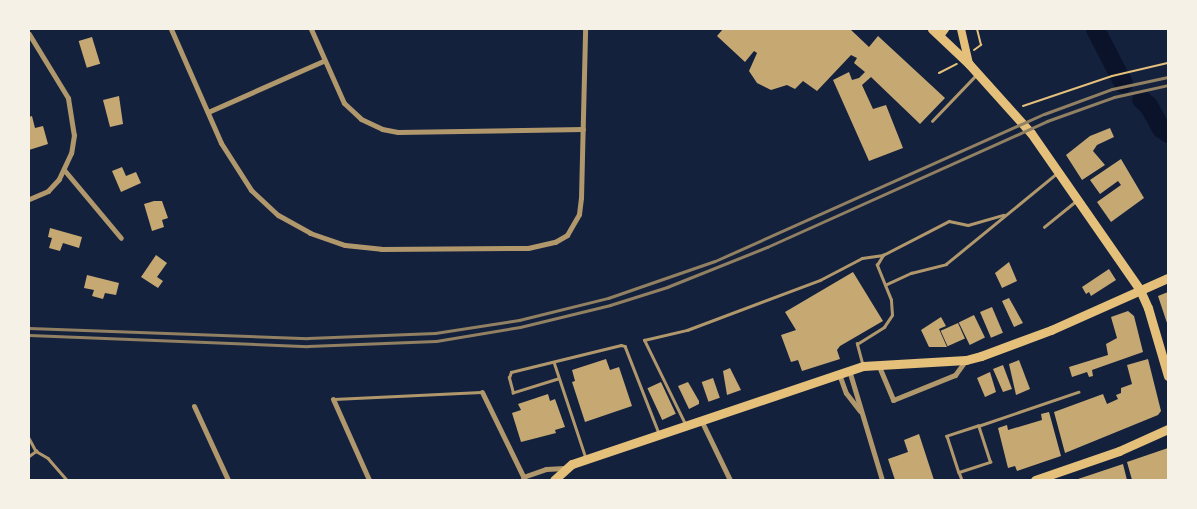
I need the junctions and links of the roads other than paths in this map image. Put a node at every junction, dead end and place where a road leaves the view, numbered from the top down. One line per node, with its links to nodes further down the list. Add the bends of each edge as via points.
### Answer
1 (171, 29): 11 (street)
2 (311, 29): 8 (street)
3 (585, 29): 13 (street)
4 (932, 29): 6 (main road)
5 (961, 29): 9 (main road)
6 (942, 32): 9 (main road)
7 (29, 34): 14 (street, via 61,83 72,109 74,135)
8 (323, 61): 11 (street); 13 (street, via 349,109 382,129 407,132)
9 (969, 64): 10 (main road)
10 (978, 73): 12 (lane); 15 (main road, via 1031,133)
11 (208, 112): 13 (street, via 239,176 278,215 327,240 381,249 528,248 555,242 570,230 579,214)
12 (932, 121)
13 (584, 129)
14 (65, 171): 16 (street, via 48,191); 20 (street)
15 (1059, 172): 17 (main road); 18 (lane)
16 (29, 199)
17 (1078, 200): 19 (lane); 24 (main road)
18 (1004, 215): 21 (lane, via 968,225 949,221); 23 (lane, via 946,264 911,273)
19 (1044, 227)
20 (121, 238)
21 (883, 255): 23 (lane, via 877,265); 39 (lane, via 862,258 820,280 687,330 644,340)
22 (1168, 278): 24 (main road)
23 (885, 285): 28 (lane, via 892,316 884,327 857,344)
24 (1140, 290): 25 (main road, via 1051,330); 31 (main road)
25 (966, 360): 27 (main road); 27 (street, via 954,375 893,400)
26 (554, 362): 32 (lane); 32 (lane, via 511,372 509,378 513,392); 42 (lane, via 625,346)
27 (878, 363): 28 (main road)
28 (863, 366): 29 (main road)
29 (849, 370): 30 (main road); 37 (street, via 861,404)
30 (839, 373): 37 (street, via 846,393); 38 (main road)
31 (1168, 376)
32 (558, 380): 46 (lane)
33 (482, 392): 35 (lane); 49 (street)
34 (1078, 392): 40 (lane)
35 (333, 399): 52 (street)
36 (194, 406): 51 (street)
37 (860, 411): 55 (street)
38 (701, 420): 39 (main road); 54 (street)
39 (686, 426): 42 (main road)
40 (978, 426): 48 (lane, via 990,462); 48 (lane, via 947,436)
41 (1168, 429): 57 (main road)
42 (660, 435): 46 (main road)
43 (29, 438): 44 (lane)
44 (36, 451): 45 (lane); 50 (lane, via 48,458)
45 (29, 456)
46 (587, 459): 47 (main road)
47 (566, 468): 49 (street, via 546,469); 53 (main road)
48 (959, 472): 56 (lane)
49 (524, 479)
50 (67, 480)
51 (228, 480)
52 (368, 480)
53 (554, 480)
54 (730, 480)
55 (882, 480)
56 (962, 480)
57 (1035, 480)

